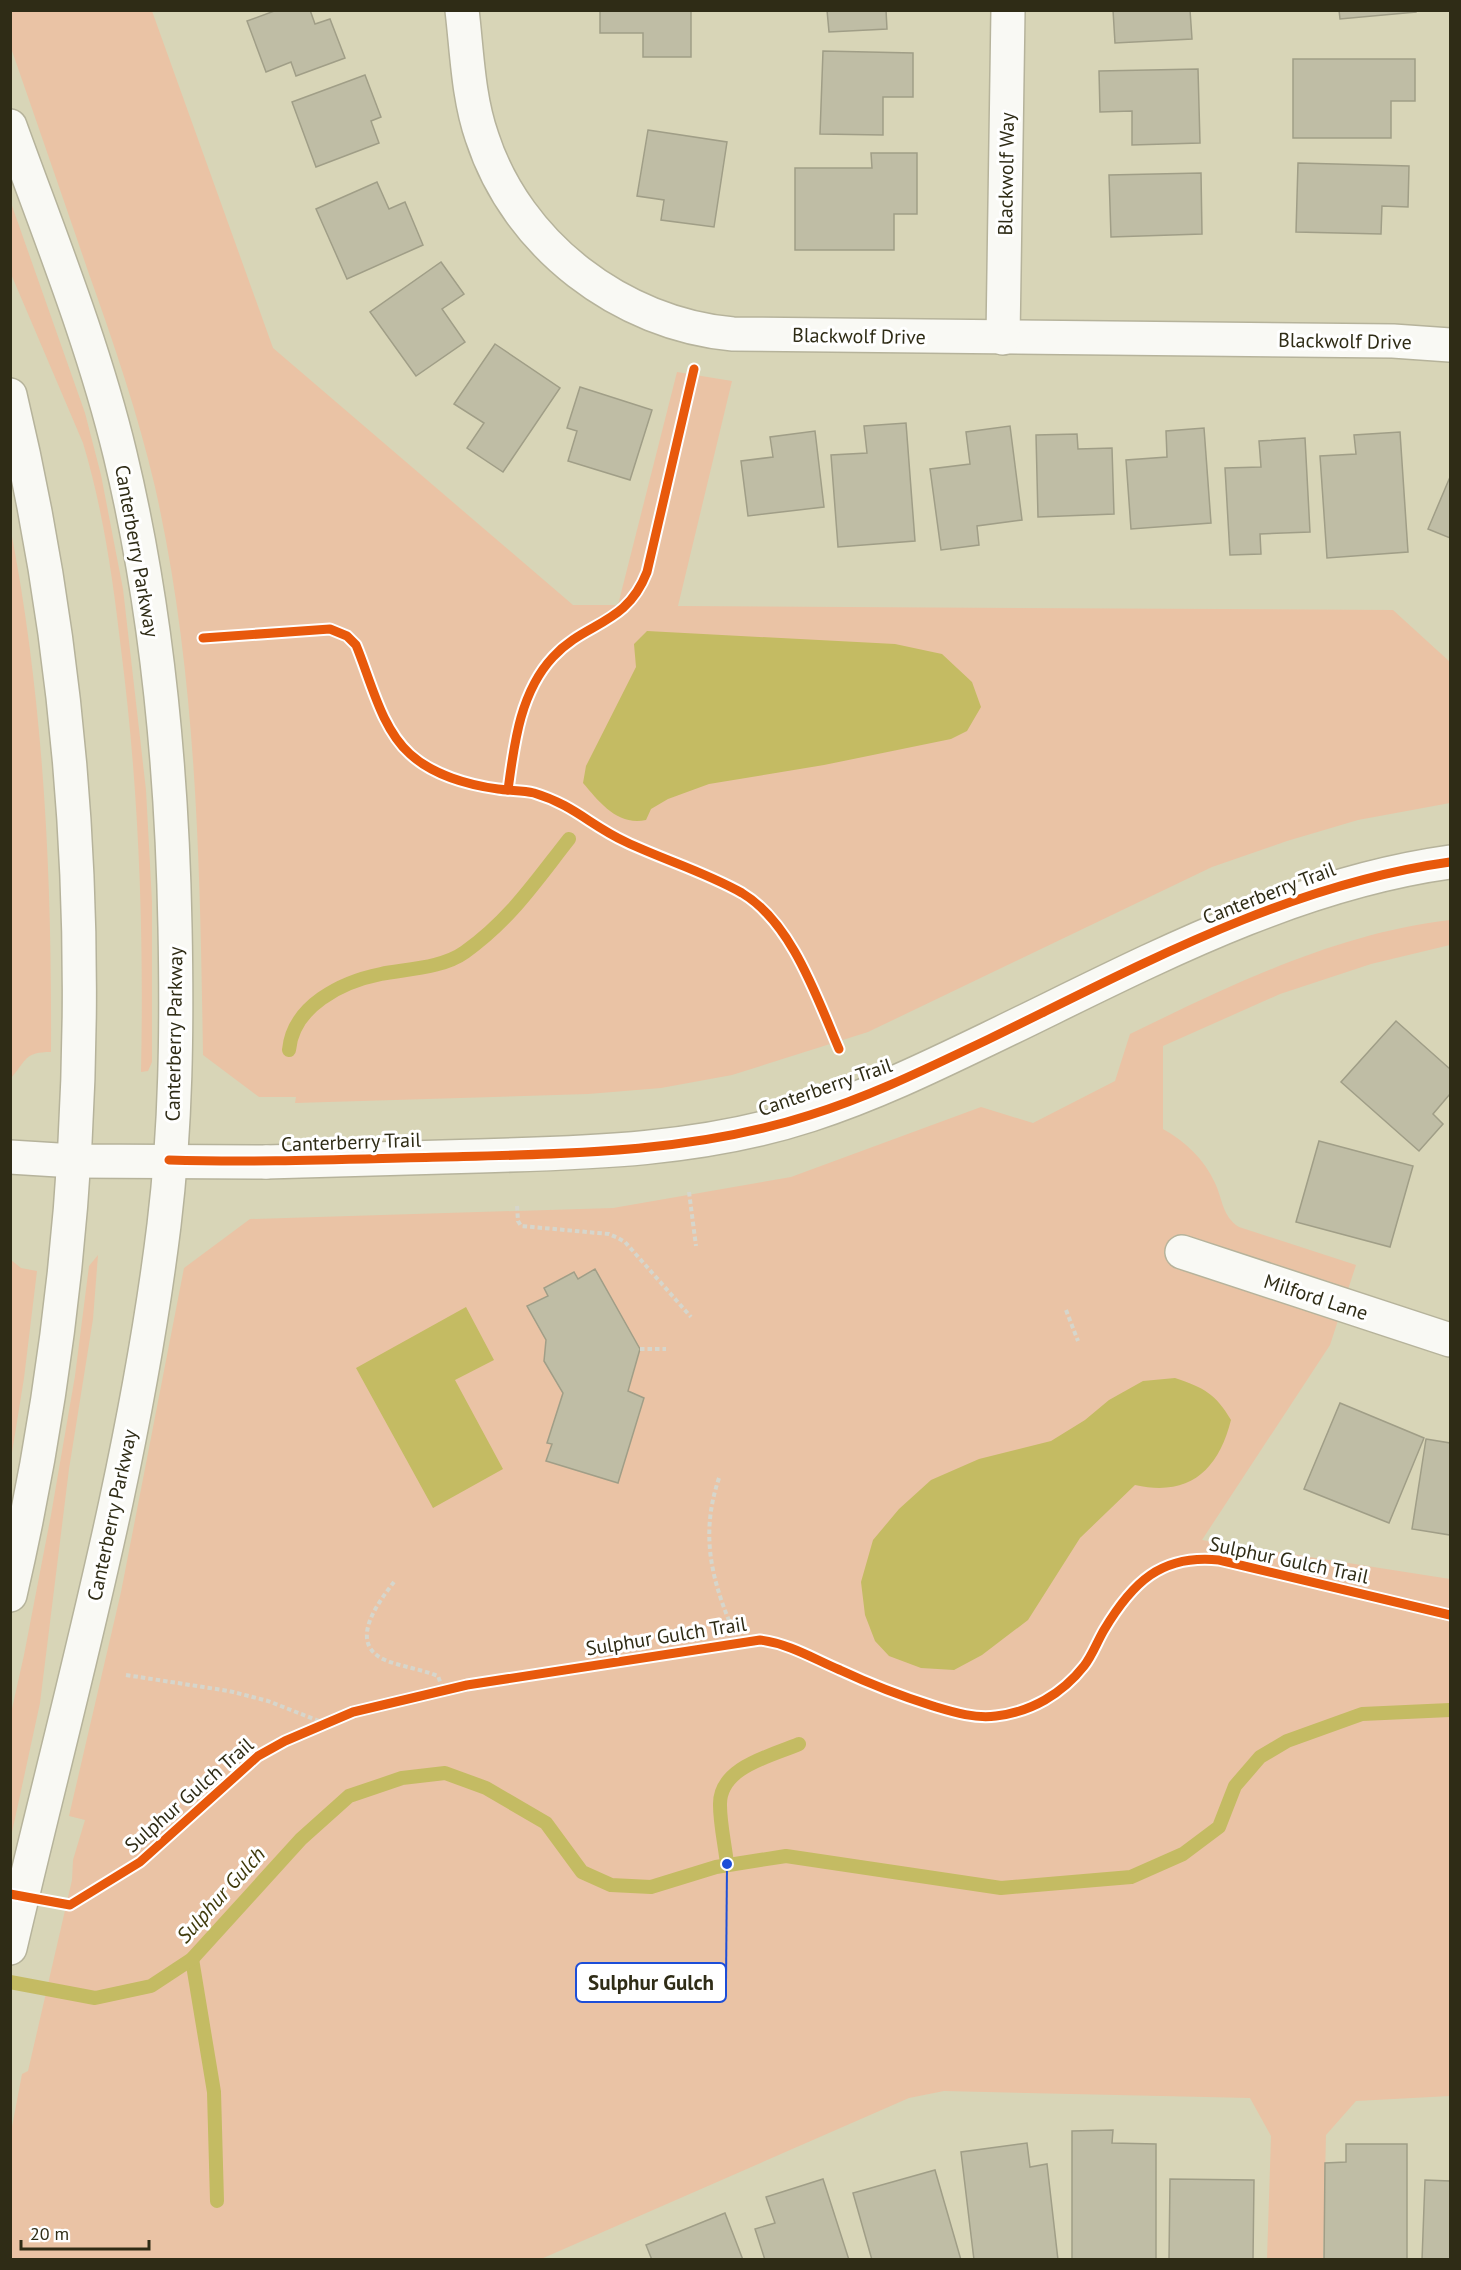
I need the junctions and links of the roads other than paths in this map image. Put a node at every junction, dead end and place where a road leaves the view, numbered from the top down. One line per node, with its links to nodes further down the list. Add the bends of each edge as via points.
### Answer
1 (462, 10): 4 (street, Blackwolf Drive, via 474,111 491,161 506,190 540,235 609,295 658,318 710,332)
2 (1008, 10): 4 (street, Blackwolf Way)
3 (10, 126): 9 (street, Canterberry Parkway, via 101,386 120,452 148,596 172,809 176,984 175,1098)
4 (1003, 338): 5 (street, Blackwolf Drive, via 1393,341)
5 (1450, 345)
6 (10, 395): 10 (street, via 47,567 71,766 80,991)
7 (1450, 862): 9 (street, Canterberry Trail, via 1346,883 1270,908 900,1081 809,1116 772,1125 682,1143 566,1154 266,1162)
8 (10, 1157): 10 (street, Canterberry Trail)
9 (169, 1160): 10 (street, Canterberry Trail); 14 (street, Canterberry Parkway, via 164,1225 124,1461)
10 (74, 1161): 13 (street, via 64,1278 43,1426)
11 (1182, 1252): 12 (street, Milford Lane)
12 (1450, 1341)
13 (10, 1595)
14 (10, 1948)

